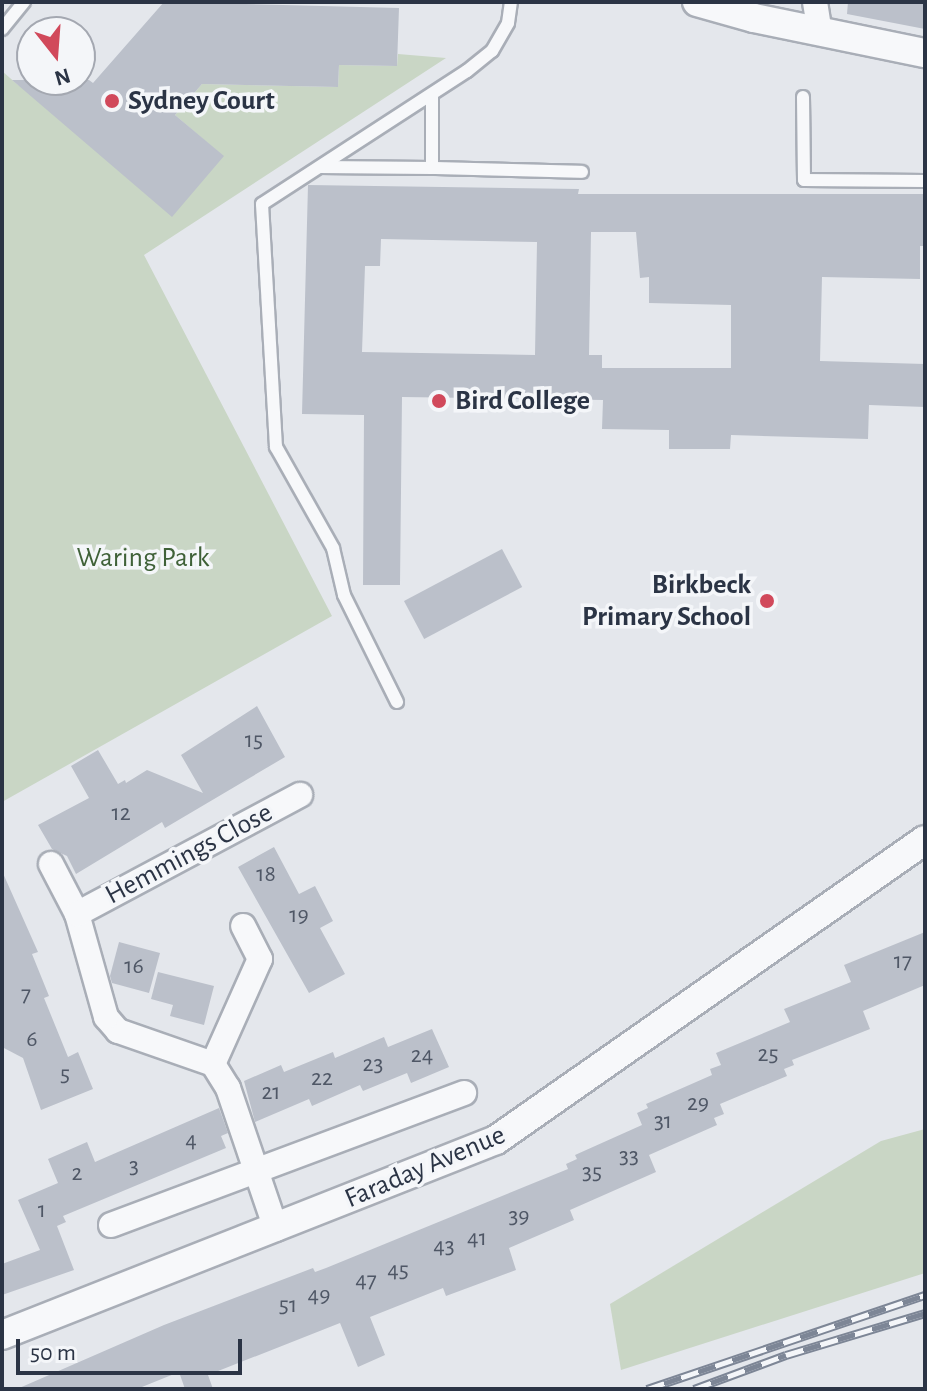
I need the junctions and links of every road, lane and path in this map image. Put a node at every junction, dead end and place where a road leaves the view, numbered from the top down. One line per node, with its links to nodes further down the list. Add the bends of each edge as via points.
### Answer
1 (24, 2): 5 (lane)
2 (511, 2): 8 (lane, via 508,23 492,51)
3 (697, 2): 6 (street)
4 (815, 2): 6 (street)
5 (2, 29)
6 (820, 33): 7 (street)
7 (925, 53)
8 (432, 95): 10 (lane); 11 (lane)
9 (803, 97): 13 (lane, via 804,180)
10 (318, 167): 11 (lane); 14 (lane, via 262,204 276,447 333,548 344,595)
11 (432, 168): 12 (lane)
12 (582, 172)
13 (925, 181)
14 (397, 702)
15 (300, 795): 18 (street, Hemmings Close)
16 (925, 840): 24 (street, Faraday Avenue, via 496,1140)
17 (51, 864): 18 (street, Hemmings Close)
18 (77, 914): 20 (street, Hemmings Close, via 106,1017 118,1031)
19 (243, 926): 20 (street, via 260,959)
20 (213, 1064): 22 (street, via 228,1088)
21 (464, 1093): 22 (street)
22 (255, 1172): 23 (street); 24 (street)
23 (111, 1225)
24 (276, 1229): 25 (street, Faraday Avenue)
25 (2, 1335)

